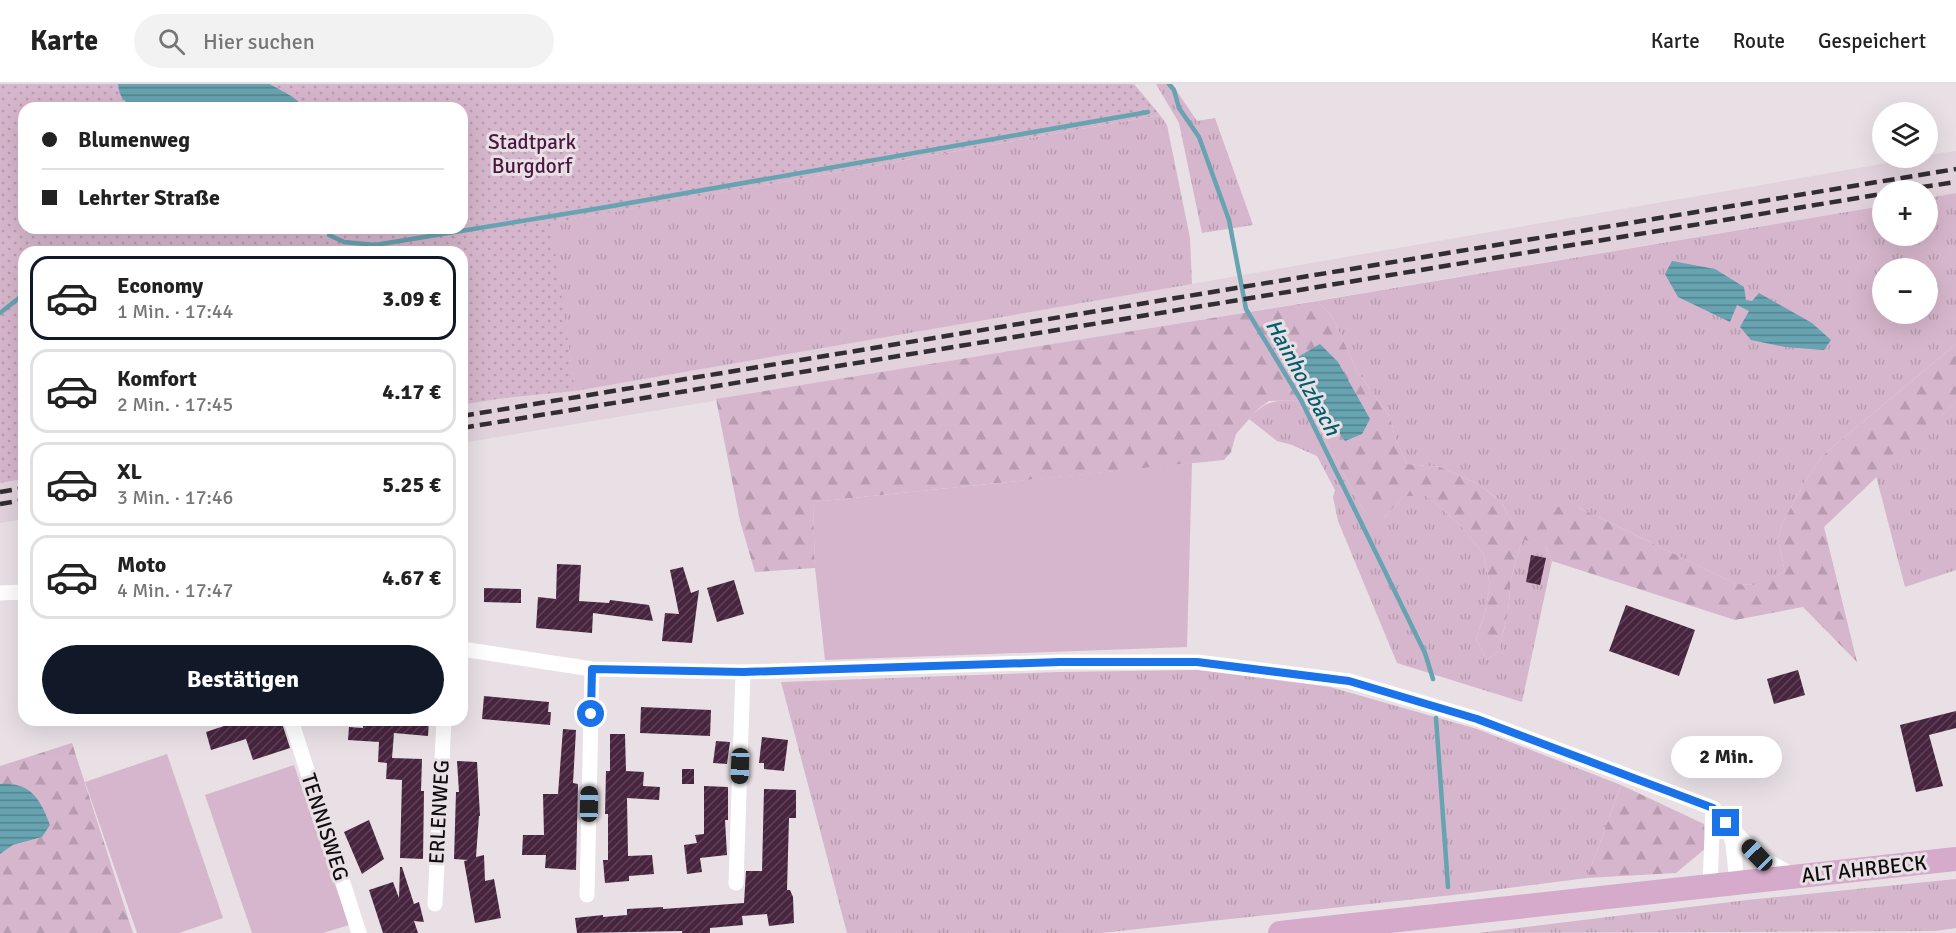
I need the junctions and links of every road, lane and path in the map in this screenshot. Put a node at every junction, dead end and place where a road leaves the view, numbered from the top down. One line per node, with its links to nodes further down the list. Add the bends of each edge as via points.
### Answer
1 (18, 592): 2 (street)
2 (0, 593)
3 (468, 650): 4 (street)
4 (592, 669): 5 (street); 15 (street)
5 (743, 672): 8 (street, via 1060,662 1197,662 1349,681 1477,719); 12 (street)
6 (293, 726): 17 (street, TENNISWEG)
7 (444, 726): 16 (street, ERLENWEG)
8 (1713, 808): 9 (street); 14 (street)
9 (1726, 823): 11 (street, via 1757,855); 13 (street, via 1733,843)
10 (1956, 859): 11 (main road, ALT AHRBECK)
11 (1796, 877): 13 (main road, ALT AHRBECK)
12 (736, 883)
13 (1737, 884): 14 (main road, ALT AHRBECK)
14 (1710, 887): 18 (main road, ALT AHRBECK)
15 (587, 895)
16 (435, 904)
17 (359, 933)
18 (1280, 933)

